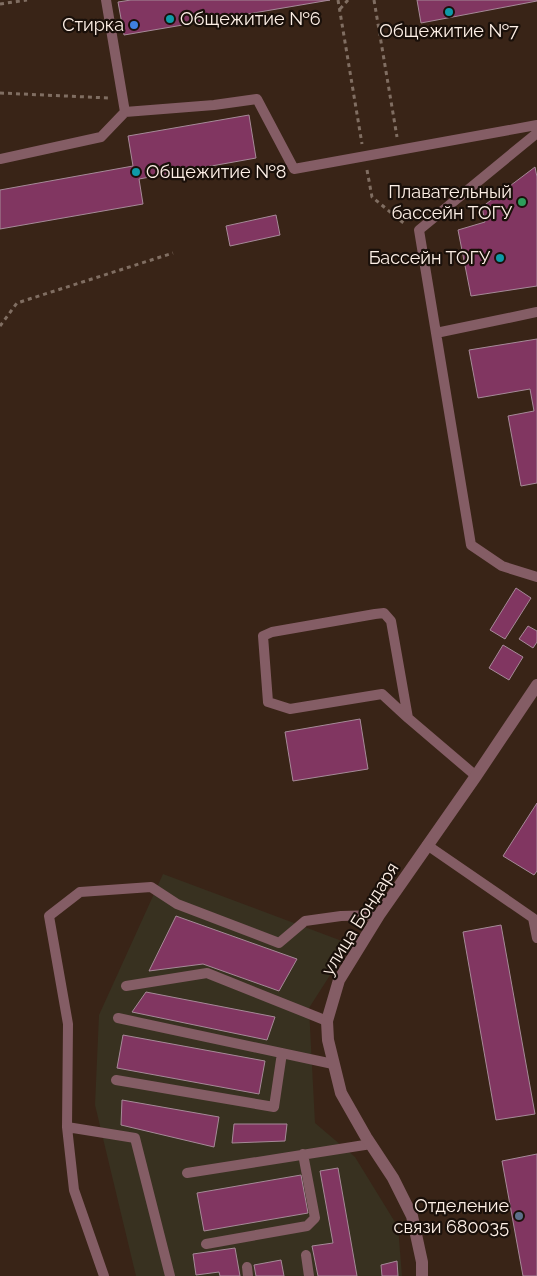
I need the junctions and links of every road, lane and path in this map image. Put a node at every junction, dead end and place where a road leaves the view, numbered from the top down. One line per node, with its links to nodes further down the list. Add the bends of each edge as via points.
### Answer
1 (27, 0): 6 (path)
2 (106, 0): 9 (lane)
3 (338, 0): 7 (path)
4 (348, 0): 7 (path)
5 (374, 0): 13 (path)
6 (0, 4)
7 (340, 9): 14 (path)
8 (0, 93): 9 (path)
9 (123, 98): 10 (lane)
10 (125, 112): 14 (lane, via 257,99 294,169); 15 (lane, via 101,137)
11 (537, 125): 13 (lane)
12 (537, 133): 16 (lane, via 419,230)
13 (399, 150): 14 (lane)
14 (364, 156): 16 (path, via 372,197)
15 (0, 159)
16 (420, 236): 20 (lane)
17 (173, 253): 19 (path, via 17,303)
18 (537, 312): 20 (lane)
19 (0, 326)
20 (436, 333): 21 (lane, via 471,545 502,566)
21 (537, 577)
22 (537, 685): 24 (street, улица Бондаря)
23 (408, 718): 23 (lane, via 382,694 290,709 268,702 263,636 384,613 391,621); 24 (lane)
24 (476, 776): 25 (street, улица Бондаря)
25 (428, 845): 26 (street, улица Бондаря); 27 (lane)
26 (379, 915): 31 (street, улица Бондаря, via 339,980); 35 (lane, via 305,921 279,943 177,904 151,887 80,892 49,916 68,1024)
27 (535, 915): 28 (lane)
28 (537, 938)
29 (126, 986): 31 (lane, via 207,973)
30 (118, 1018): 32 (lane)
31 (327, 1021): 33 (street, улица Бондаря)
32 (282, 1053): 33 (lane); 34 (lane, via 274,1107)
33 (333, 1064): 36 (street, улица Бондаря, via 341,1093)
34 (116, 1080)
35 (67, 1127): 41 (lane, via 74,1190); 42 (lane, via 135,1138)
36 (371, 1144): 37 (lane); 44 (street, улица Бондаря, via 412,1216)
37 (303, 1154): 38 (lane); 39 (lane, via 315,1218 307,1226)
38 (187, 1173)
39 (206, 1244)
40 (306, 1254): 43 (lane)
41 (104, 1276)
42 (170, 1276)
43 (309, 1276)
44 (422, 1276)

